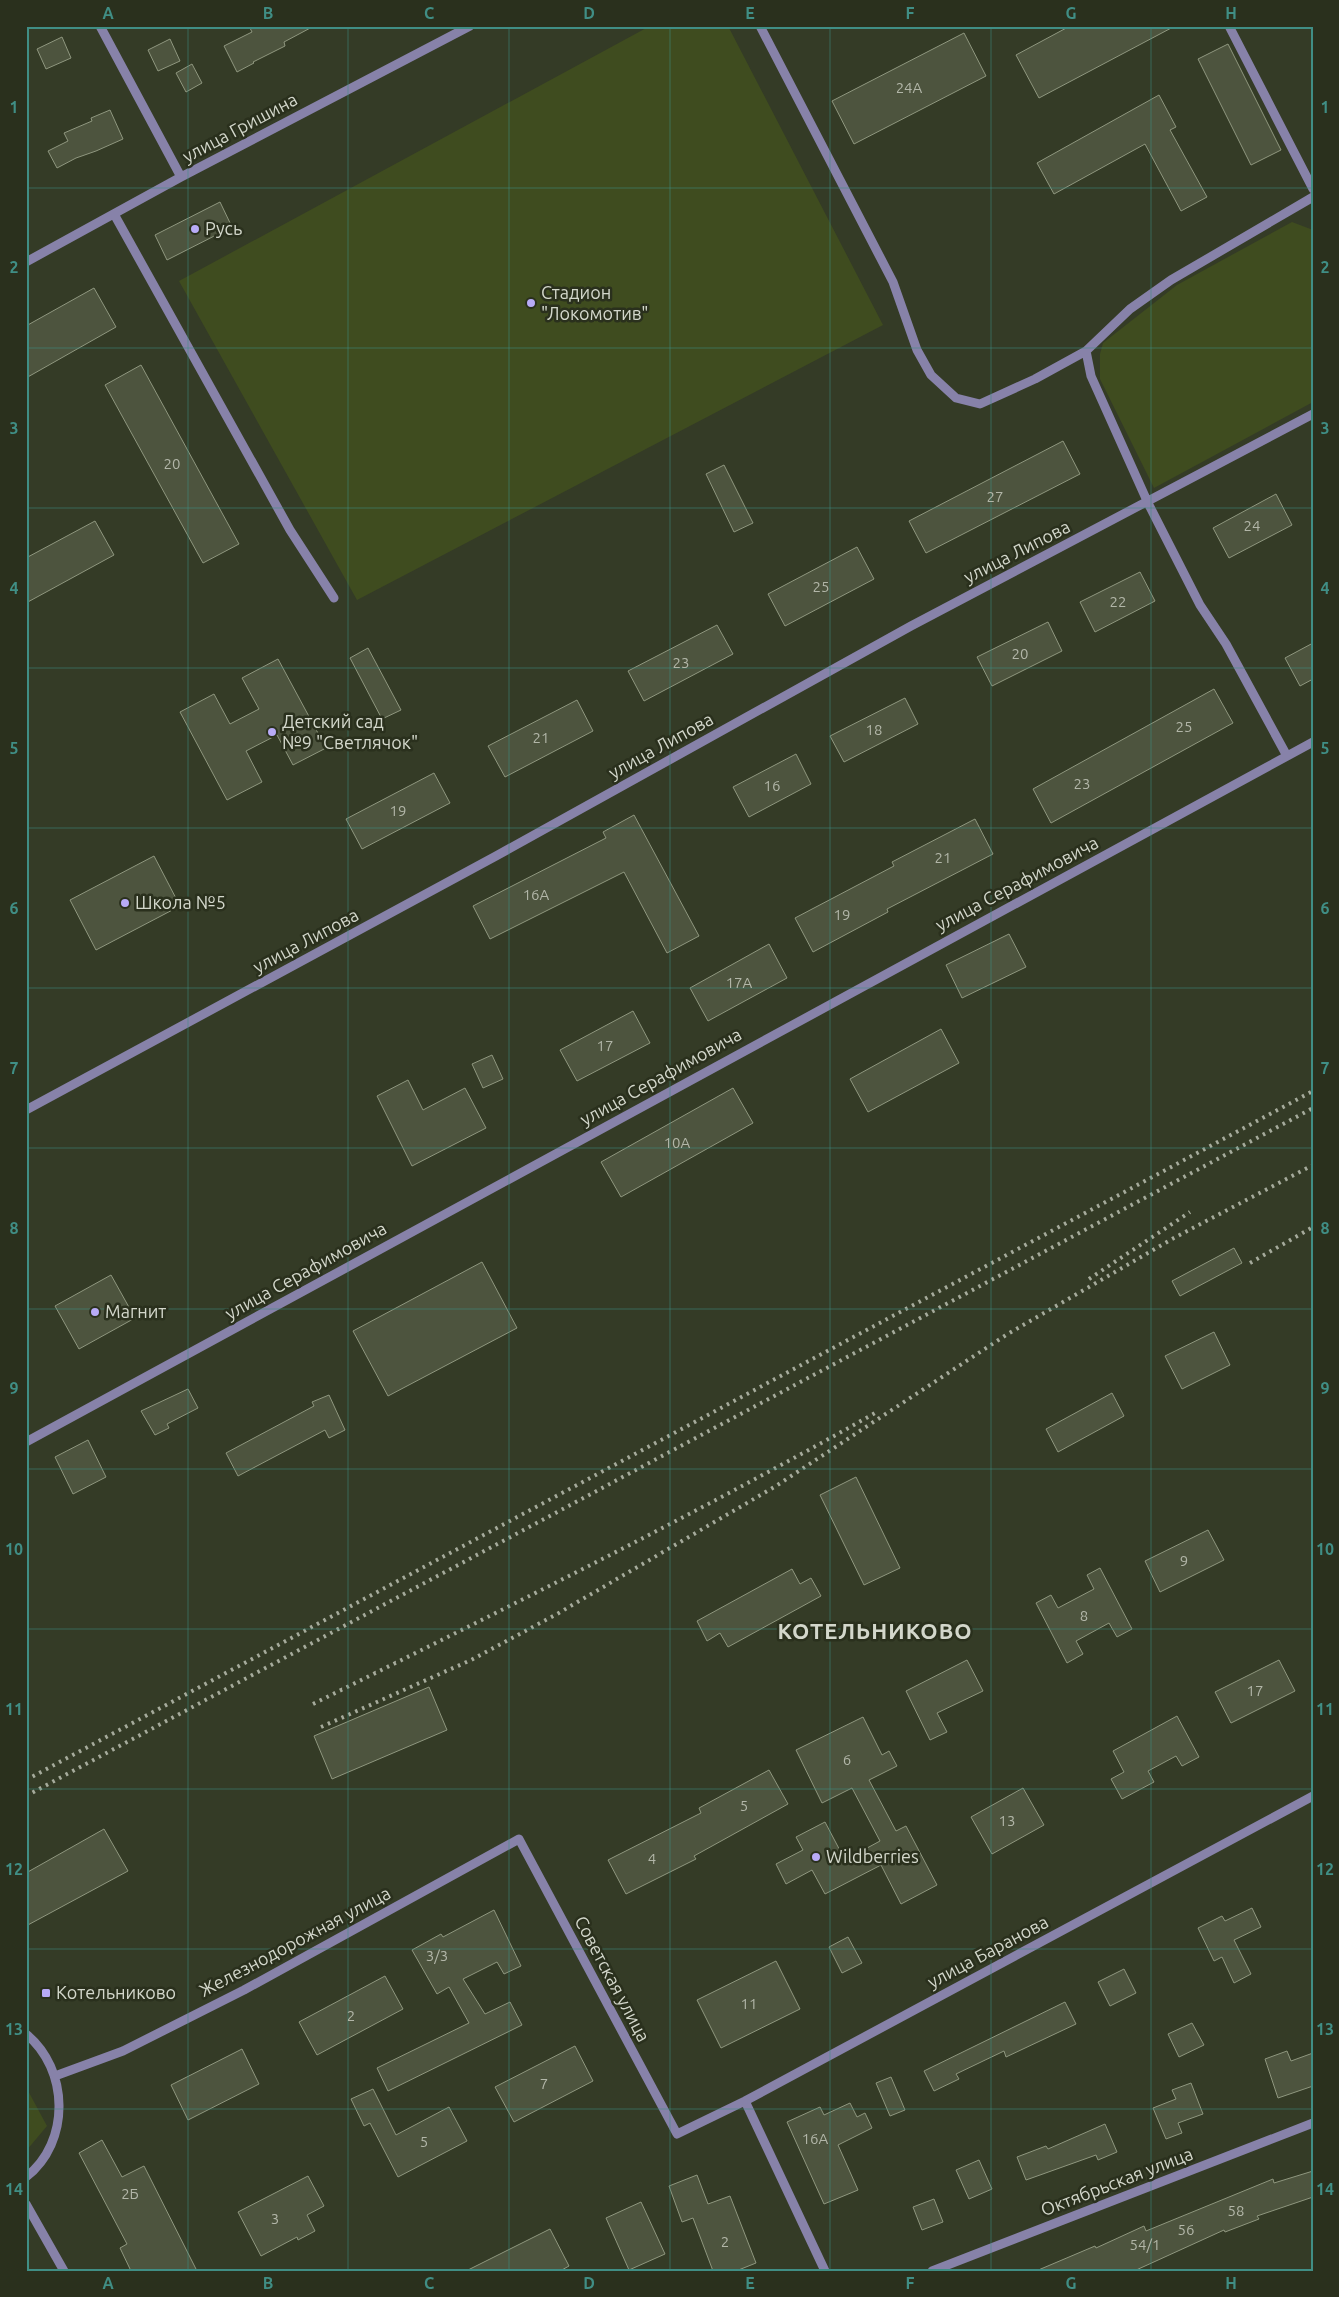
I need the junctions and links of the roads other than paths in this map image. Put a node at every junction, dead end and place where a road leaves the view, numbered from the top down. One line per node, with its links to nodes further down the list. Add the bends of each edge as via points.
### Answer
1 (100, 26): 5 (street)
2 (470, 26): 5 (street, улица Гришина)
3 (760, 26): 10 (street, via 870,234 930,376 956,398 980,404)
4 (1230, 26): 6 (street)
5 (181, 177): 8 (street, улица Гришина)
6 (1313, 189)
7 (1313, 197): 10 (street, via 1171,280 1130,309)
8 (114, 214): 9 (street, улица Гришина); 13 (street, via 290,530)
9 (26, 262)
10 (1086, 351): 12 (street, via 1091,376)
11 (1313, 414): 12 (street, улица Липова)
12 (1148, 503): 15 (street, via 1200,605 1226,644); 16 (street, улица Липова, via 918,622 496,856)
13 (334, 598)
14 (1313, 742): 15 (street, улица Серафимовича)
15 (1288, 756): 17 (street, улица Серафимовича)
16 (26, 1110)
17 (26, 1442)
18 (1313, 1796): 22 (street, улица Баранова)
19 (519, 1839): 21 (street, Железнодорожная улица, via 244,1990 123,2051); 24 (street, Советская улица)
20 (26, 2034): 21 (street, via 46,2056)
21 (55, 2076): 25 (street, via 60,2111 57,2129 51,2146)
22 (745, 2101): 24 (street, улица Баранова); 28 (street)
23 (1313, 2123): 29 (street, Октябрьская улица)
24 (677, 2134)
25 (26, 2177)
26 (26, 2204): 27 (street)
27 (64, 2271)
28 (825, 2271)
29 (932, 2271)

